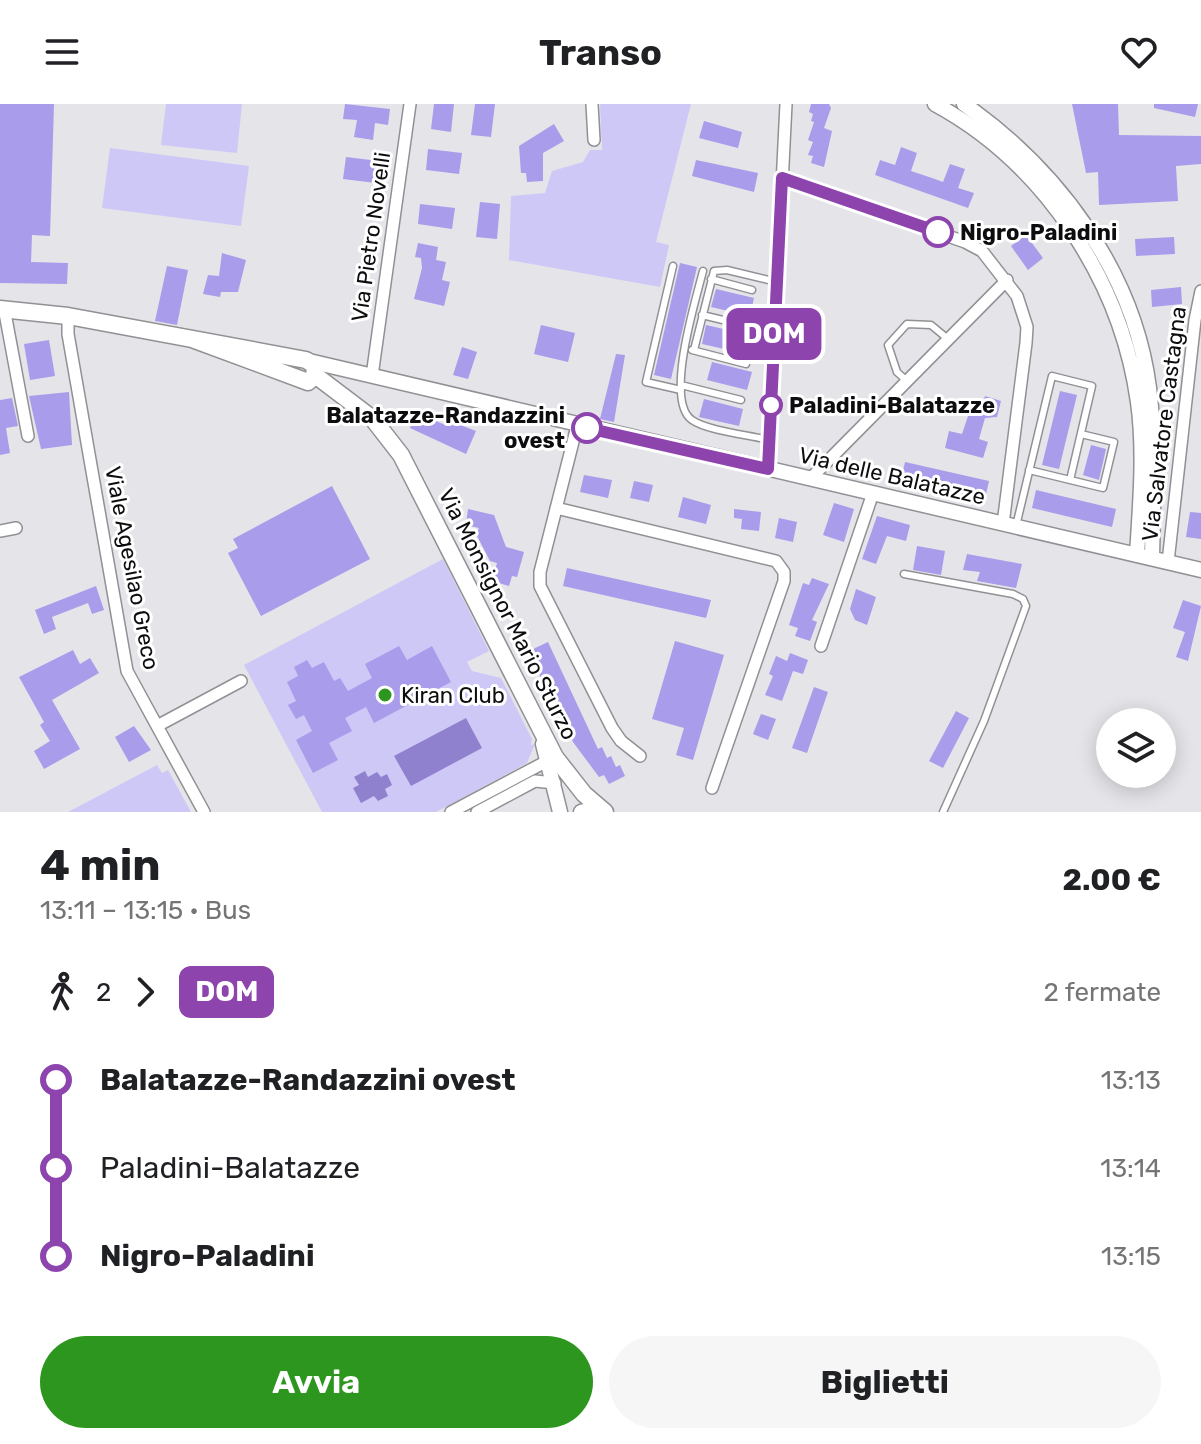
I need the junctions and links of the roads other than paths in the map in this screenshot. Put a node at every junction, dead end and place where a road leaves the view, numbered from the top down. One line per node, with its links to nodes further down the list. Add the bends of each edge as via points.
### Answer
1 (410, 104): 25 (street, Via Pietro Novelli)
2 (592, 104): 6 (street)
3 (786, 104): 7 (street)
4 (935, 104): 42 (street, via 988,140 1026,175 1081,244 1107,295 1138,404)
5 (964, 104): 42 (street, via 1018,146 1068,200 1122,295 1139,339 1153,431)
6 (594, 140)
7 (782, 178): 11 (street, via 965,242 982,251); 12 (street)
8 (673, 266): 27 (lane, via 646,382)
9 (703, 271): 21 (lane)
10 (711, 279): 12 (lane, via 719,269); 13 (lane); 16 (lane)
11 (1007, 280): 20 (street); 39 (street, via 1023,310 1026,343)
12 (777, 282): 32 (street)
13 (752, 290)
14 (1201, 291): 18 (street, Via Salvatore Castagna)
15 (5, 312): 17 (main road); 31 (street)
16 (702, 315): 19 (lane); 22 (lane)
17 (68, 316): 24 (main road, via 192,339); 48 (street, Viale Agesilao Greco, via 127,671)
18 (1198, 321): 43 (street, Via Salvatore Castagna)
19 (748, 326)
20 (948, 339): 26 (street); 26 (lane, via 931,325 907,324 888,345 897,372)
21 (685, 348): 22 (lane); 27 (lane)
22 (694, 350): 23 (lane)
23 (746, 364)
24 (307, 371): 25 (street, Via delle Balatazze, via 340,369); 50 (main road, Via Monsignor Mario Sturzo, via 373,419 401,455)
25 (372, 376): 29 (street, Via delle Balatazze)
26 (907, 381): 35 (street)
27 (681, 388): 28 (lane); 32 (lane, via 683,408 694,422)
28 (741, 400)
29 (577, 426): 33 (street, Via delle Balatazze); 38 (street)
30 (1081, 434): 34 (lane, via 1092,386 1052,376); 36 (lane); 36 (lane, via 1114,442 1103,488)
31 (28, 436)
32 (769, 440): 33 (street)
33 (768, 469): 35 (street, Via delle Balatazze)
34 (1029, 470): 36 (lane); 39 (lane)
35 (810, 479): 37 (street, Via delle Balatazze)
36 (1070, 480)
37 (873, 493): 39 (street, Via delle Balatazze); 46 (street)
38 (556, 508): 49 (street, via 540,572 543,596 612,728); 52 (street, via 780,566 784,581)
39 (1009, 525): 42 (street, Via delle Balatazze)
40 (16, 528): 41 (street)
41 (0, 531)
42 (1144, 557): 43 (street, Via delle Balatazze)
43 (1168, 562): 44 (street, Via delle Balatazze)
44 (1201, 570)
45 (904, 574): 59 (lane, via 1013,594 1026,606 984,721)
46 (821, 646)
47 (241, 681): 48 (street)
48 (157, 726): 54 (street, Viale Agesilao Greco)
49 (640, 756)
50 (552, 758): 51 (street); 53 (main road, Via Monsignor Mario Sturzo); 55 (street)
51 (555, 783): 56 (street, via 535,781); 57 (street)
52 (712, 788)
53 (600, 810): 58 (street)
54 (204, 812)
55 (451, 812)
56 (477, 812)
57 (560, 812)
58 (581, 812)
59 (943, 812)

